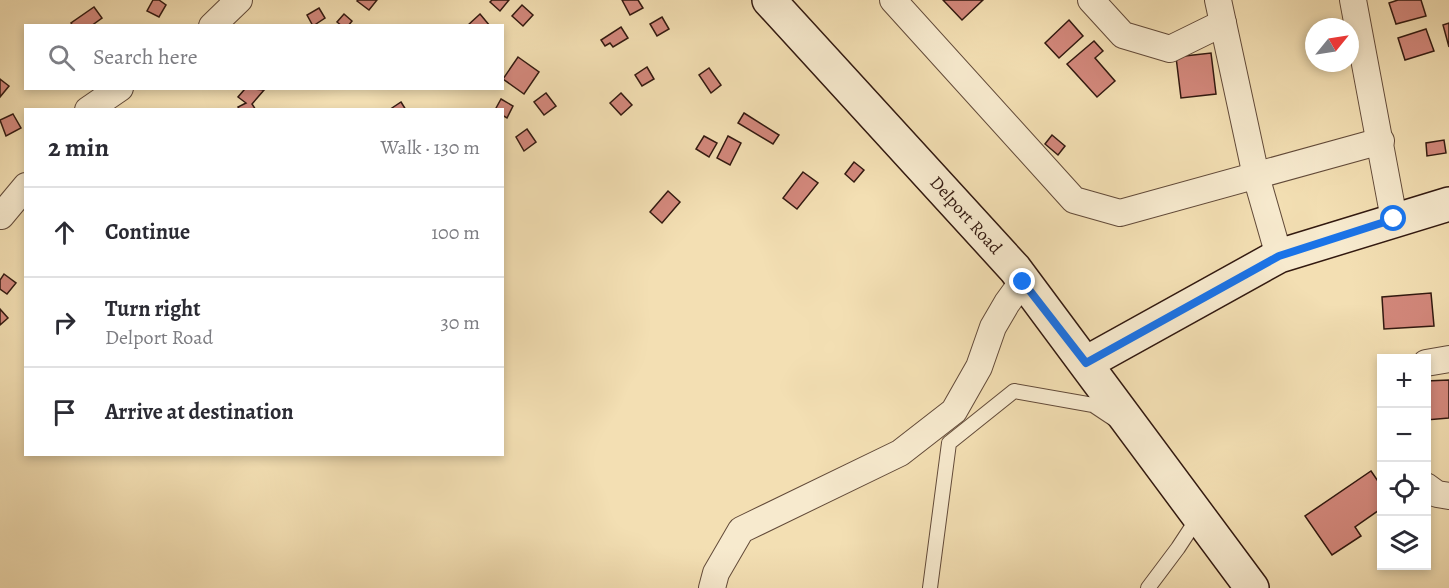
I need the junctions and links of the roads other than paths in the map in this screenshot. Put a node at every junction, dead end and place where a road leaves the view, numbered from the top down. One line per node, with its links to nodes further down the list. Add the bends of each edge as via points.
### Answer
1 (239, 0): 7 (street)
2 (770, 0): 17 (main road, Delport Road)
3 (893, 0): 11 (street, via 1074,200 1120,213)
4 (1091, 0): 6 (street, via 1123,35 1170,49)
5 (1353, 0): 10 (street)
6 (1220, 11): 11 (street)
7 (214, 24)
8 (117, 90): 9 (street)
9 (91, 108)
10 (1381, 141): 11 (street); 15 (street)
11 (1256, 176): 16 (street)
12 (24, 188): 14 (street)
13 (1449, 204): 15 (main road)
14 (1, 216)
15 (1394, 219): 16 (main road)
16 (1279, 256): 20 (main road)
17 (1023, 282): 20 (main road, Delport Road); 25 (street, via 993,327 979,367 954,411 900,453 741,530 716,573)
18 (1449, 359): 19 (street)
19 (1431, 362)
20 (1086, 363): 21 (main road, Delport Road)
21 (1140, 437): 24 (main road, Delport Road); 26 (lane, via 1093,405 1014,390 949,443)
22 (1431, 490): 23 (street)
23 (1449, 496)
24 (1199, 516): 27 (lane); 28 (main road, Delport Road)
25 (712, 588)
26 (930, 588)
27 (1148, 588)
28 (1252, 588)

